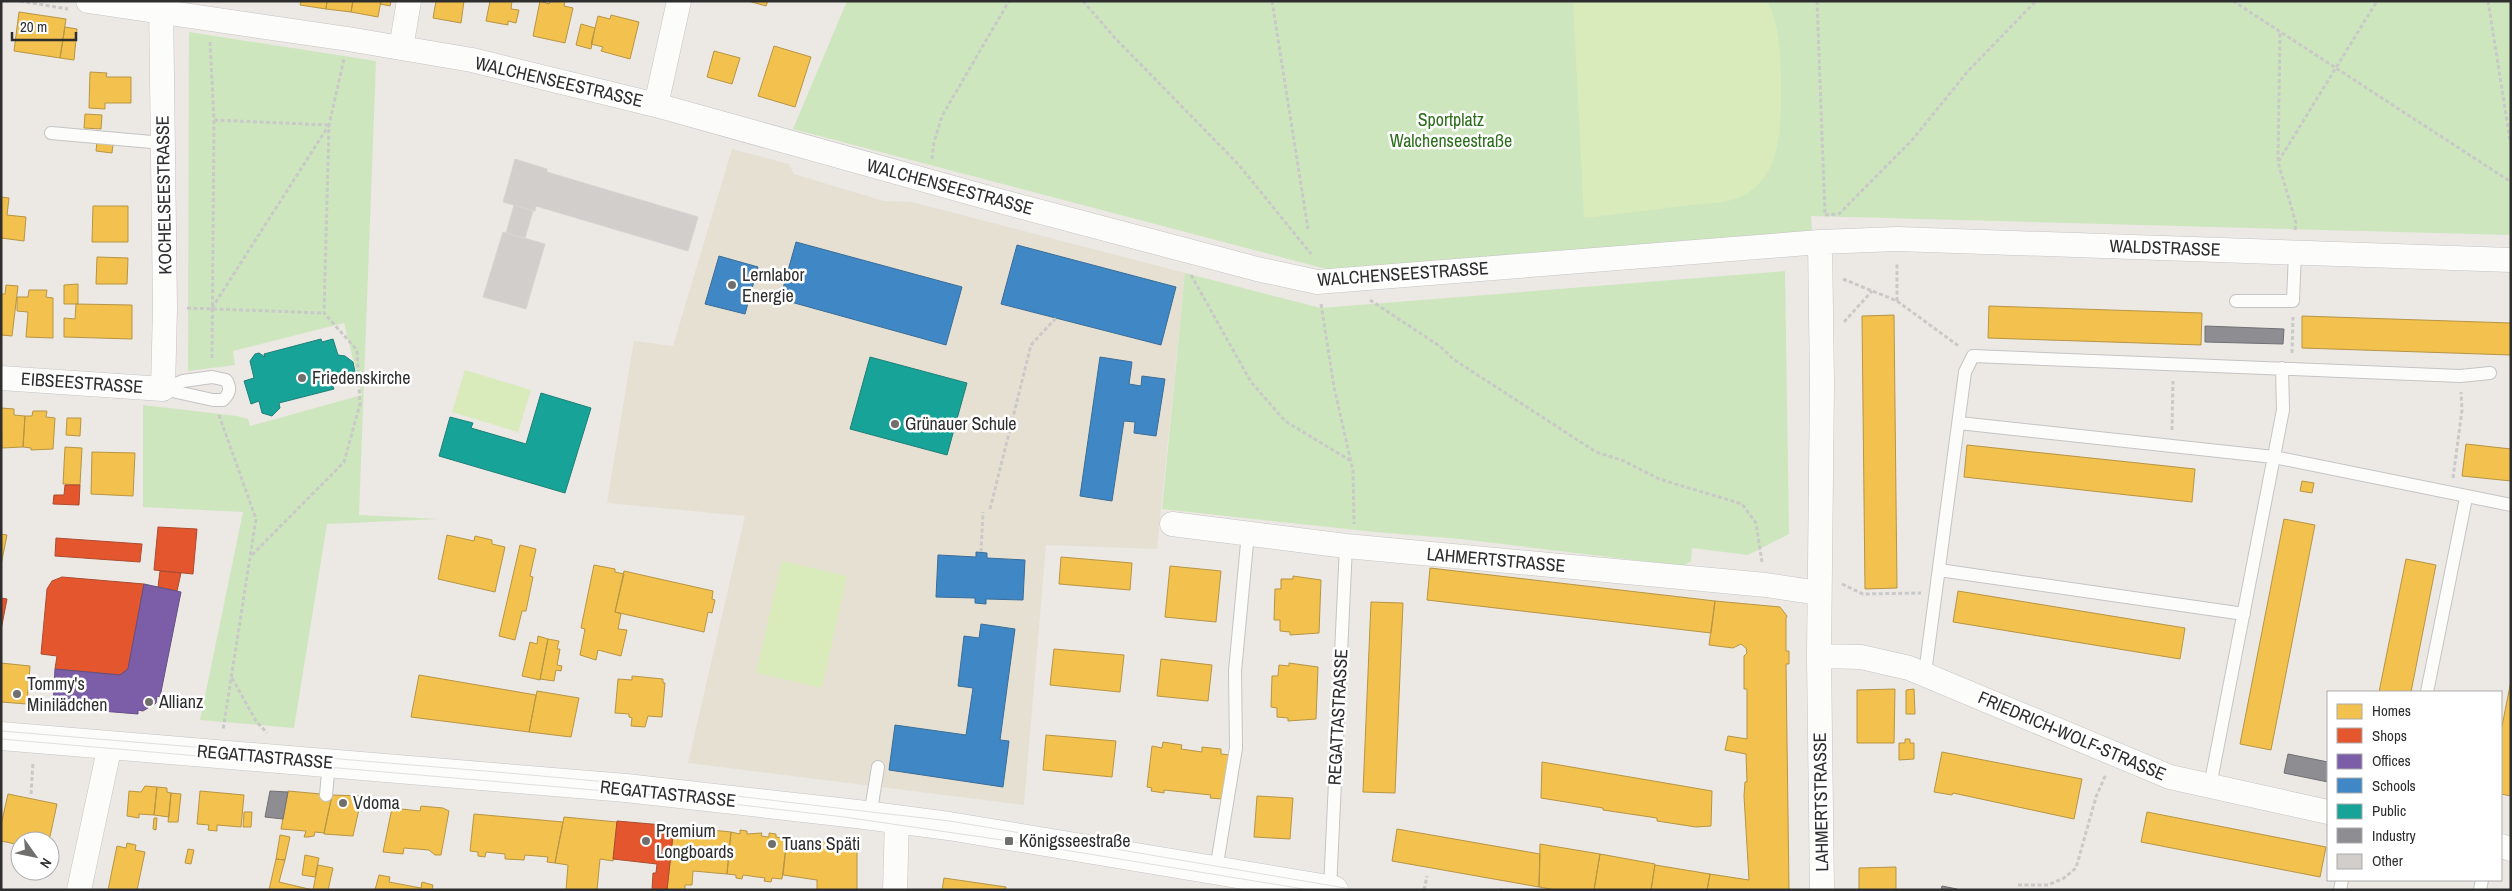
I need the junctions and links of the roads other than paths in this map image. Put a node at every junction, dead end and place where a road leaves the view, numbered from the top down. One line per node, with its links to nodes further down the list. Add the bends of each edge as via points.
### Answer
1 (88, 1): 4 (street, WALCHENSEESTRASSE)
2 (409, 1): 5 (street)
3 (679, 1): 6 (street)
4 (161, 6): 5 (street, WALCHENSEESTRASSE); 8 (street, KOCHELSEESTRASSE)
5 (402, 48): 6 (street, WALCHENSEESTRASSE, via 472,60)
6 (656, 105): 9 (street, WALCHENSEESTRASSE, via 1008,203 1317,282)
7 (51, 133): 8 (lane)
8 (163, 142): 16 (street, KOCHELSEESTRASSE)
9 (1820, 242): 10 (street, WALDSTRASSE, via 1897,239); 25 (street, LAHMERTSTRASSE)
10 (2295, 252): 11 (street, WALDSTRASSE); 12 (lane, via 2293,301)
11 (2511, 260)
12 (2236, 301)
13 (2287, 368): 14 (lane, via 2460,376); 17 (lane, via 1973,356 1965,372); 18 (lane)
14 (2490, 373)
15 (1, 378): 16 (street, EIBSEESTRASSE)
16 (163, 389)
17 (1959, 423): 18 (lane); 24 (lane)
18 (2274, 456): 19 (lane); 26 (lane)
19 (2466, 498): 20 (lane); 29 (lane)
20 (2511, 505)
21 (1172, 524): 22 (street, LAHMERTSTRASSE)
22 (1248, 533): 23 (street, LAHMERTSTRASSE); 39 (lane, via 1235,671 1236,748)
23 (1346, 546): 25 (street, LAHMERTSTRASSE); 40 (lane, REGATTASTRASSE)
24 (1939, 570): 26 (lane); 28 (lane)
25 (1819, 589): 27 (street, LAHMERTSTRASSE)
26 (2244, 614): 34 (lane)
27 (1819, 656): 28 (street, FRIEDRICH-WOLF-STRASSE, via 1861,657); 43 (street, LAHMERTSTRASSE)
28 (1924, 673): 34 (street, FRIEDRICH-WOLF-STRASSE, via 2170,777)
29 (2427, 691)
30 (1, 736): 31 (main road, REGATTASTRASSE)
31 (110, 745): 32 (main road, REGATTASTRASSE); 41 (street)
32 (329, 762): 35 (lane); 37 (main road, REGATTASTRASSE, via 626,788)
33 (878, 767): 37 (lane)
34 (2210, 786): 36 (street, FRIEDRICH-WOLF-STRASSE)
35 (326, 795)
36 (2327, 812)
37 (870, 816): 38 (main road, REGATTASTRASSE)
38 (897, 819): 39 (main road, REGATTASTRASSE); 42 (street)
39 (1216, 870): 40 (main road, REGATTASTRASSE)
40 (1332, 889)
41 (79, 890)
42 (895, 890)
43 (1822, 890)

